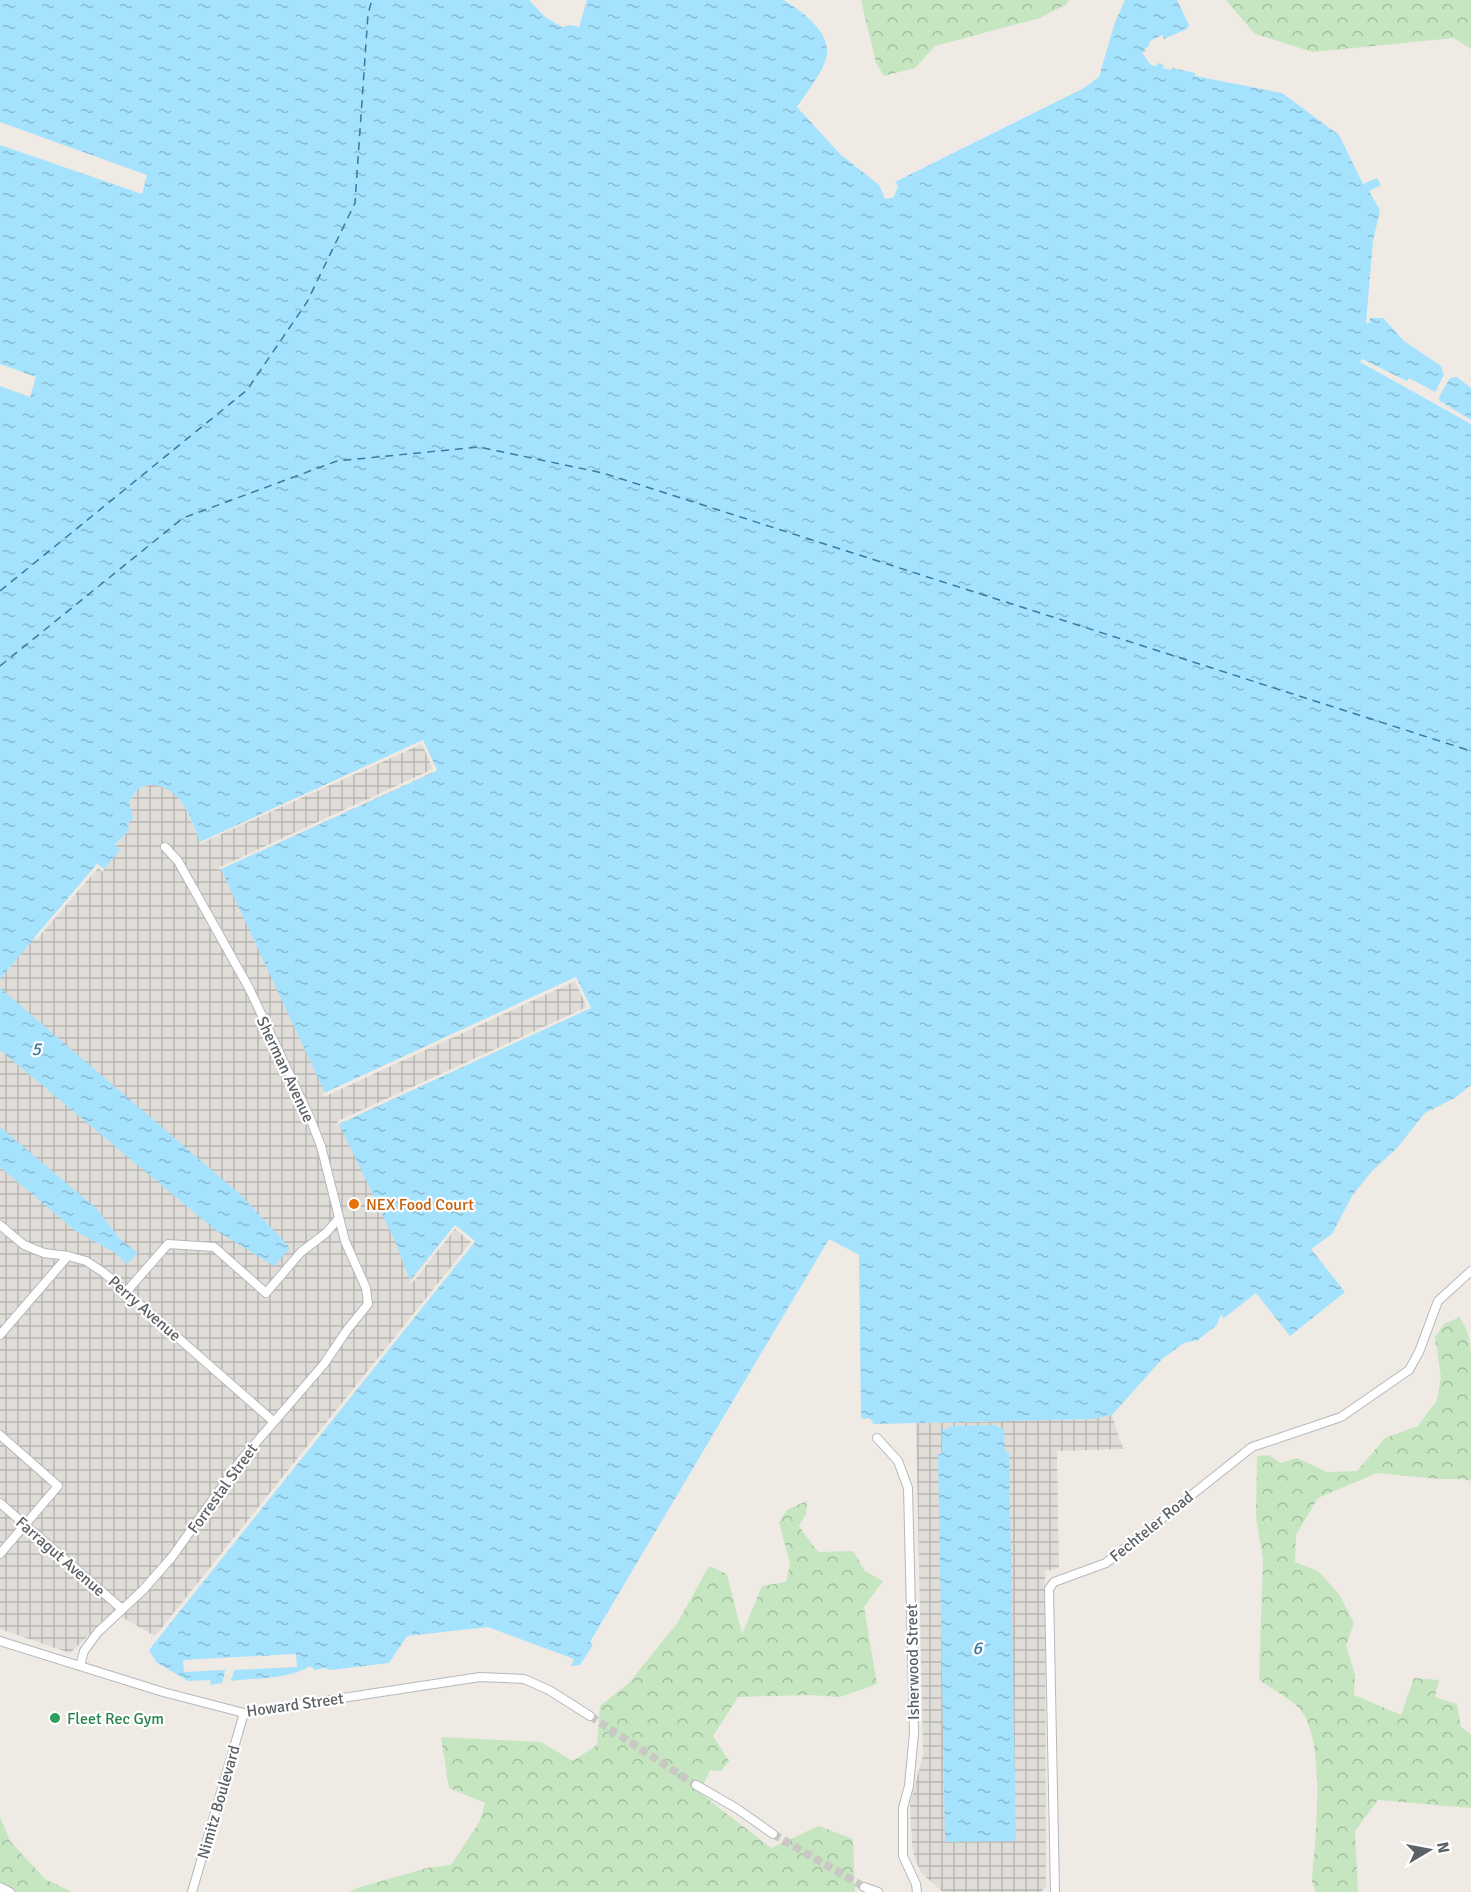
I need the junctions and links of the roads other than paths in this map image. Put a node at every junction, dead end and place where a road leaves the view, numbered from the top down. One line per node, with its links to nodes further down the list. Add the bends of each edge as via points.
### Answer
1 (165, 847): 2 (street, Sherman Avenue, via 178,861 249,988 321,1146)
2 (339, 1218): 6 (street, via 301,1252 266,1293 214,1247 168,1244); 7 (street, Sherman Avenue, via 366,1288)
3 (0, 1225): 4 (street, Perry Avenue, via 24,1245)
4 (68, 1256): 6 (street, Perry Avenue, via 86,1261); 8 (street)
5 (1471, 1271): 28 (street, Fechteler Road, via 1438,1301 1409,1370 1341,1417 1252,1447 1106,1563 1054,1582 1049,1589)
6 (126, 1292): 9 (street, Perry Avenue)
7 (366, 1308): 9 (street, Forrestal Street, via 324,1364)
8 (0, 1335)
9 (273, 1421): 15 (street, Forrestal Street, via 172,1557)
10 (0, 1436): 13 (street, via 58,1486)
11 (877, 1438): 27 (street, Isherwood Street, via 898,1461 908,1488 914,1733 903,1808 903,1856)
12 (0, 1503): 13 (street, Farragut Avenue)
13 (25, 1525): 14 (street); 15 (street, Farragut Avenue)
14 (0, 1554)
15 (123, 1609): 17 (street, Forrestal Street, via 98,1632 84,1651)
16 (0, 1641): 17 (street, Howard Street)
17 (80, 1666): 18 (street, Howard Street)
18 (244, 1713): 19 (street, Howard Street, via 480,1677 524,1679); 25 (street, Nimitz Boulevard)
19 (590, 1716)
20 (696, 1785): 21 (street)
21 (773, 1834)
22 (0, 1887): 24 (street)
23 (864, 1887): 26 (street)
24 (10, 1892)
25 (192, 1892)
26 (878, 1892)
27 (916, 1892)
28 (1055, 1892)

